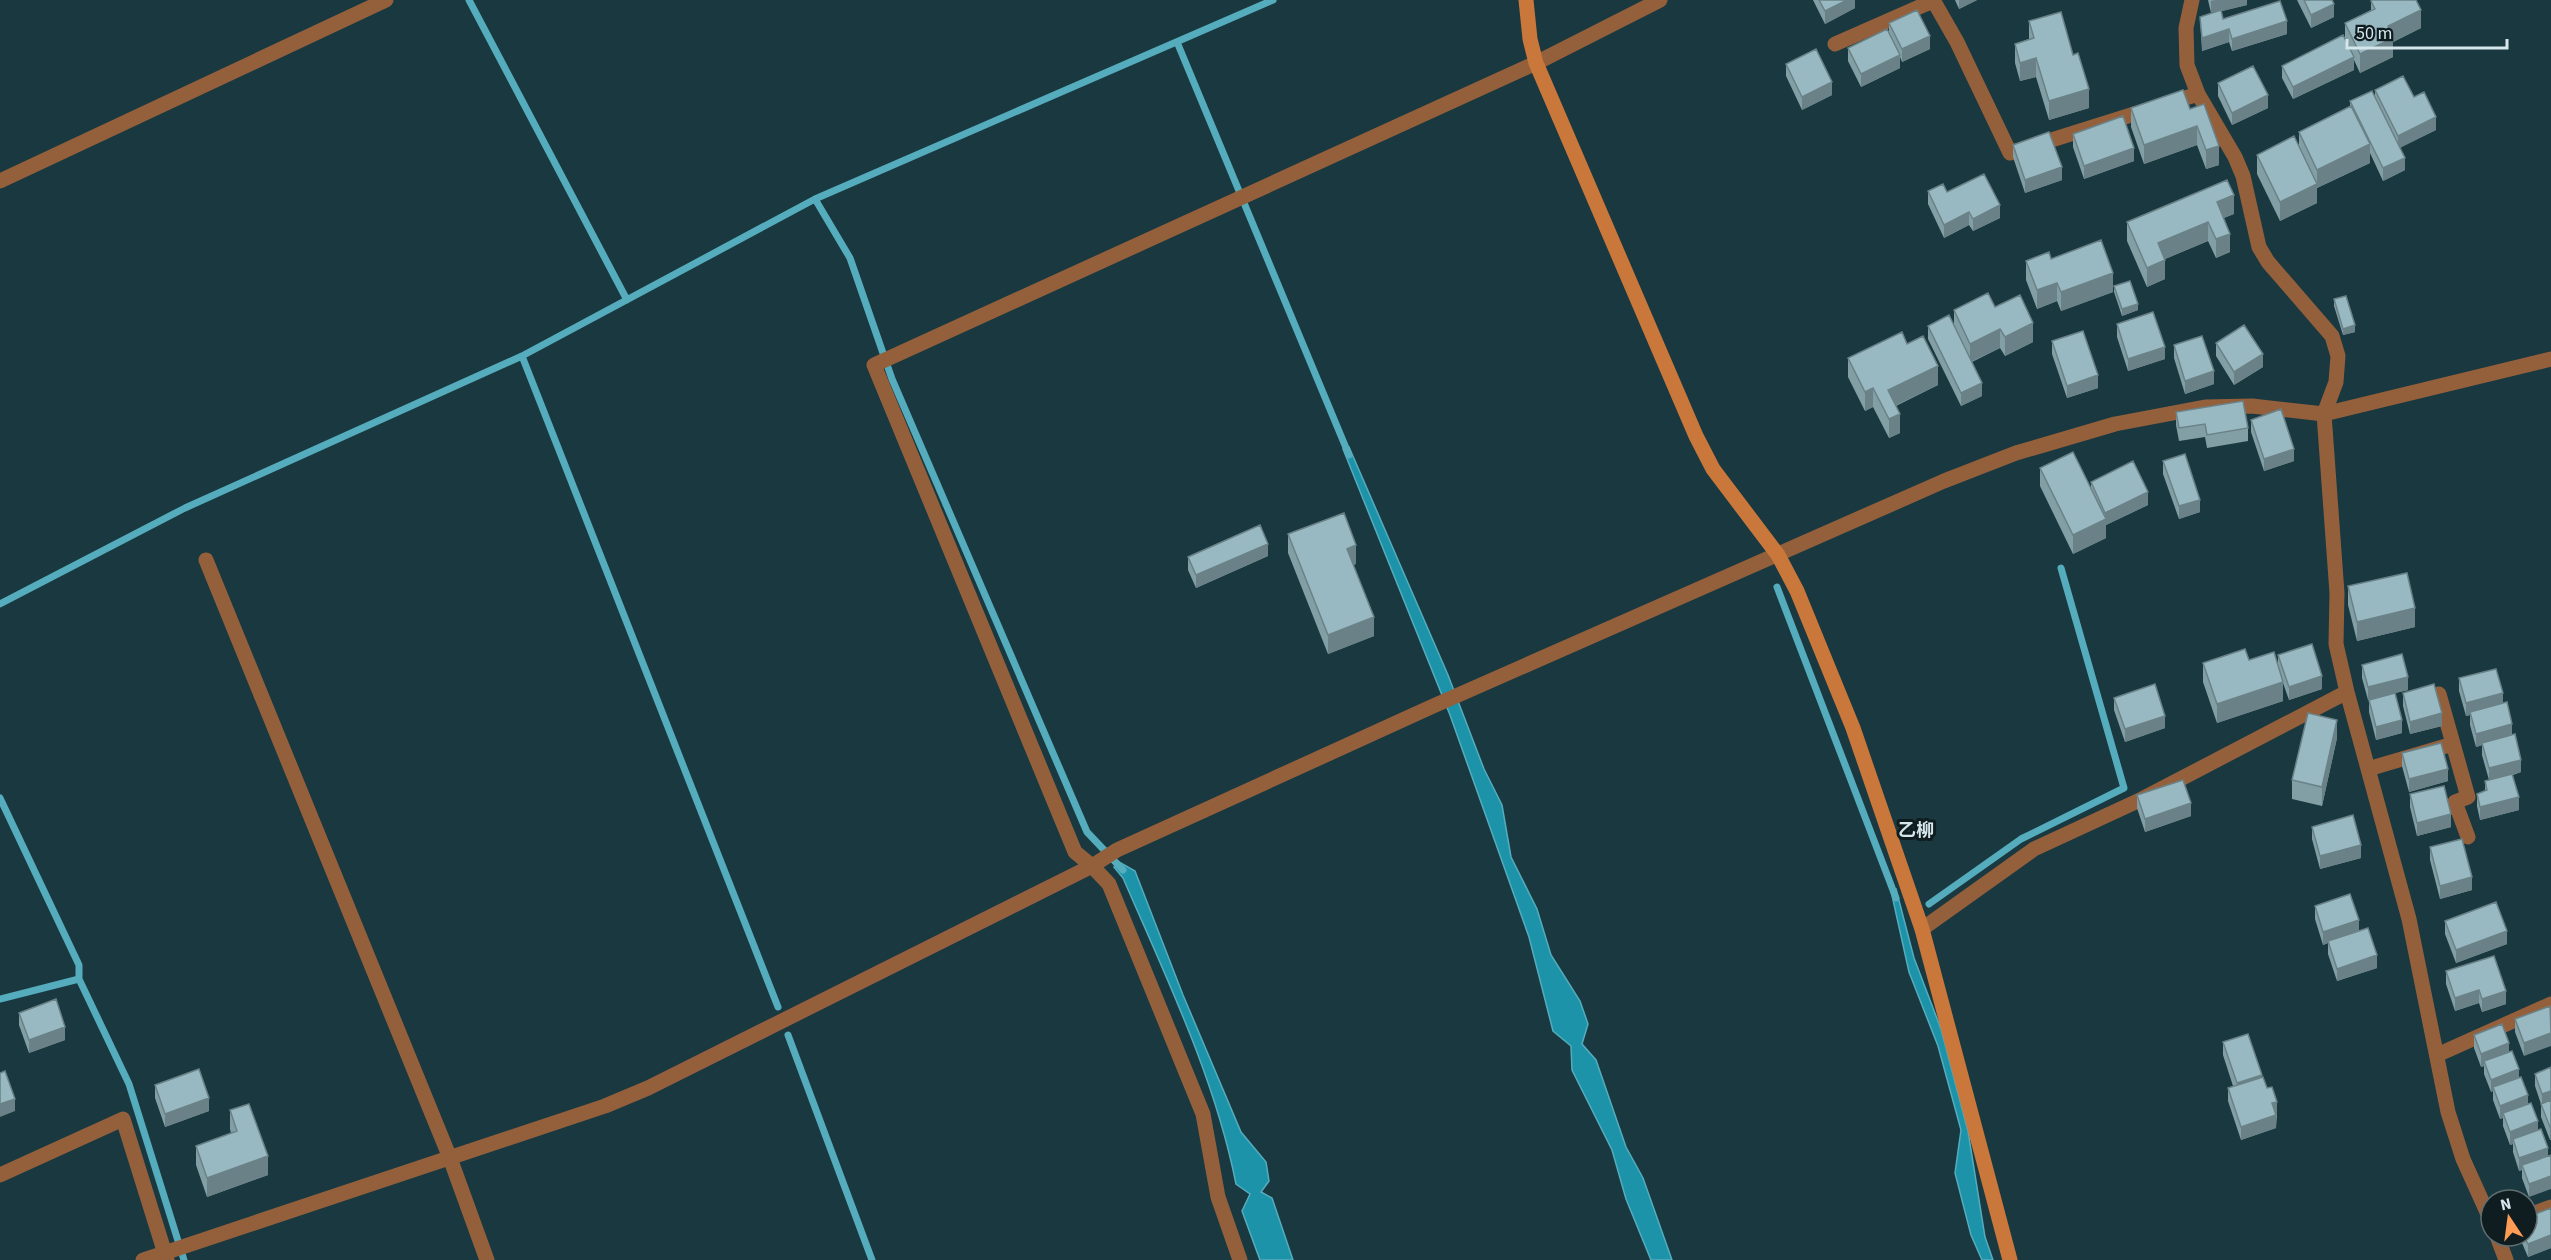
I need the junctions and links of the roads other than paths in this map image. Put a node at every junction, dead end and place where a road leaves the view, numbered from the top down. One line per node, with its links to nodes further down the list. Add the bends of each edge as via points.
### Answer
1 (386, 0): 9 (street)
2 (1526, 0): 7 (street)
3 (1660, 0): 7 (street)
4 (2192, 0): 8 (street, via 2186,28 2187,65)
5 (1933, 1): 6 (street); 8 (street, via 2010,153)
6 (1835, 44)
7 (1536, 63): 12 (street, via 1696,436 1713,469); 19 (street, via 874,365 1075,852)
8 (2198, 94): 11 (street, via 2243,176 2259,247 2332,336 2338,356 2336,382)
9 (0, 181)
10 (2551, 359): 11 (street)
11 (2324, 414): 12 (street, via 2252,406 2205,407 2115,424 2016,453 1954,477); 14 (street, via 2337,592 2336,644)
12 (1778, 555): 19 (street, via 1431,707); 20 (street, via 1797,591 1852,728)
13 (206, 560): 23 (street)
14 (2347, 692): 17 (street); 20 (street, via 2142,799 2034,849)
15 (2439, 694): 16 (street)
16 (2453, 744): 17 (street); 18 (street, via 2468,797 2455,802)
17 (2368, 769): 22 (street, via 2409,919)
18 (2468, 837)
19 (1096, 863): 23 (street, via 648,1088); 29 (street, via 1109,884 1203,1114 1218,1197)
20 (1922, 929): 30 (street)
21 (2551, 1004): 22 (street)
22 (2437, 1055): 25 (street, via 2448,1112)
23 (450, 1158): 26 (street); 28 (street)
24 (0, 1175): 26 (street, via 123,1119)
25 (2479, 1194)
26 (168, 1254): 27 (street)
27 (143, 1260)
28 (487, 1260)
29 (1240, 1260)
30 (2010, 1260)

